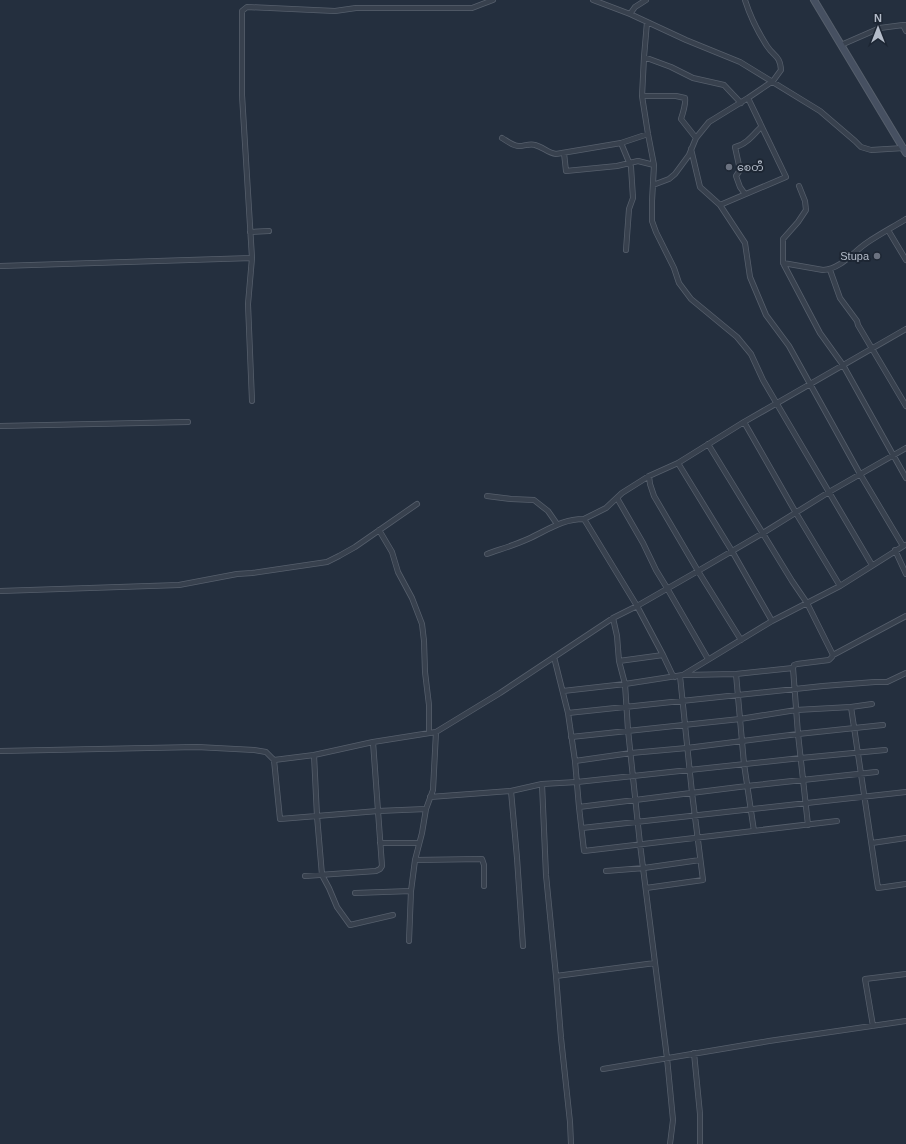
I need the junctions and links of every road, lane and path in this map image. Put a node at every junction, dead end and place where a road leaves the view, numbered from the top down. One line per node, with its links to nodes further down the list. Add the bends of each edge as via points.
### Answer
1 (494, 0): 33 (street, via 472,8 356,8 335,11 247,7 242,11 242,95)
2 (593, 0): 6 (street)
3 (646, 0): 6 (street)
4 (745, 0): 12 (street, via 768,48 779,58 781,70)
5 (814, 0): 10 (main road)
6 (630, 14): 7 (street)
7 (647, 22): 11 (street); 12 (street, via 740,62)
8 (904, 25): 9 (street); 10 (street, via 880,28)
9 (906, 31)
10 (841, 45): 22 (main road)
11 (644, 58): 13 (street); 15 (street, via 693,78 724,85)
12 (773, 81): 14 (street); 22 (street, via 820,111 861,147 871,150)
13 (642, 96): 17 (street); 19 (street, via 685,98 681,119)
14 (748, 98): 15 (street); 16 (street)
15 (741, 103): 19 (street, via 709,122)
16 (762, 127): 28 (street, via 745,143 736,147 740,170 736,176); 28 (street, via 786,177)
17 (648, 134): 20 (street); 25 (street)
18 (502, 138): 23 (street, via 516,146 536,145 550,153)
19 (696, 138): 21 (street)
20 (621, 143): 23 (street); 24 (street)
21 (691, 149): 26 (street, via 676,174); 29 (street, via 700,187)
22 (905, 150)
23 (564, 154): 24 (street, via 566,171)
24 (630, 163): 25 (street, via 638,161); 34 (street, via 633,198 629,209)
25 (654, 166): 26 (street)
26 (653, 185): 45 (street, via 652,221 679,283 691,299 737,337 751,354)
27 (799, 186): 37 (street, via 806,210 783,239)
28 (745, 194): 29 (street)
29 (720, 205): 43 (street, via 745,243 750,278 766,315 789,346)
30 (906, 219): 31 (street)
31 (888, 230): 36 (street); 39 (street)
32 (269, 231): 33 (street)
33 (250, 232): 35 (street)
34 (626, 250)
35 (252, 258): 38 (street); 44 (street, via 248,304)
36 (906, 260)
37 (783, 263): 39 (street); 42 (street, via 820,333)
38 (0, 266)
39 (830, 270): 41 (street, via 840,298 857,320)
40 (905, 330): 41 (street)
41 (872, 348): 42 (street); 46 (street)
42 (843, 365): 43 (street); 52 (street)
43 (810, 384): 45 (street); 54 (street)
44 (252, 401)
45 (777, 404): 48 (street); 57 (street)
46 (906, 406)
47 (188, 422): 49 (street)
48 (744, 422): 50 (street); 61 (street)
49 (0, 426)
50 (708, 444): 53 (street); 65 (street)
51 (906, 448): 52 (street)
52 (893, 456): 54 (street); 56 (street)
53 (678, 463): 55 (street); 67 (street)
54 (860, 474): 57 (street); 66 (street)
55 (649, 476): 59 (street); 71 (street, via 654,496)
56 (906, 478)
57 (829, 492): 61 (street); 70 (street)
58 (487, 496): 63 (street, via 534,500 548,511)
59 (617, 498): 62 (street, via 606,508); 74 (street)
60 (417, 504): 64 (street)
61 (796, 513): 65 (street); 73 (street)
62 (584, 519): 63 (street); 77 (street)
63 (557, 524): 69 (street, via 528,539)
64 (379, 530): 75 (street, via 327,562 237,574 180,585); 107 (street, via 392,552 398,572 422,624)
65 (763, 533): 67 (street); 76 (street)
66 (905, 545): 68 (street)
67 (732, 550): 71 (street); 80 (street)
68 (895, 550): 70 (street); 72 (street)
69 (488, 554)
70 (872, 565): 73 (street)
71 (698, 571): 74 (street); 81 (street)
72 (906, 574)
73 (840, 586): 76 (street)
74 (668, 588): 77 (street); 85 (street)
75 (0, 591)
76 (806, 603): 80 (street); 83 (street)
77 (637, 606): 79 (street); 82 (street)
78 (906, 616): 83 (street)
79 (612, 618): 84 (street); 86 (street, via 617,636)
80 (772, 621): 81 (street)
81 (740, 640): 85 (street)
82 (663, 655): 86 (street); 90 (street, via 672,674)
83 (832, 655): 87 (street, via 829,660 797,664)
84 (554, 657): 93 (street); 106 (street)
85 (708, 659): 90 (street)
86 (619, 661): 91 (street)
87 (793, 668): 89 (street); 92 (street)
88 (906, 673): 92 (street, via 887,682)
89 (736, 674): 90 (street); 94 (street)
90 (679, 676): 91 (street); 95 (street)
91 (625, 684): 93 (street); 98 (street)
92 (794, 689): 94 (street); 99 (street)
93 (563, 691): 100 (street)
94 (738, 696): 95 (street); 101 (street)
95 (682, 702): 98 (street); 102 (street)
96 (872, 704): 97 (street)
97 (852, 707): 99 (street); 104 (street)
98 (626, 708): 100 (street); 105 (street)
99 (796, 710): 101 (street); 108 (street)
100 (568, 713): 109 (street)
101 (740, 719): 102 (street); 110 (street)
102 (684, 724): 105 (street); 112 (street)
103 (882, 726): 104 (street)
104 (854, 729): 108 (street); 115 (street)
105 (628, 730): 109 (street); 116 (street)
106 (436, 732): 107 (street); 133 (street, via 433,790)
107 (429, 733): 111 (street)
108 (798, 734): 110 (street); 118 (street)
109 (571, 737): 120 (street)
110 (742, 741): 112 (street); 121 (street)
111 (373, 742): 117 (street); 140 (street)
112 (687, 748): 116 (street); 122 (street)
113 (885, 750): 115 (street)
114 (0, 751): 119 (street, via 197,747 266,752)
115 (858, 752): 118 (street); 124 (street)
116 (631, 753): 120 (street); 125 (street)
117 (314, 755): 119 (street); 142 (street)
118 (801, 758): 121 (street); 126 (street)
119 (274, 760): 142 (street, via 280,820)
120 (575, 761): 127 (street)
121 (744, 764): 122 (street); 129 (street)
122 (689, 770): 125 (street); 132 (street)
123 (876, 772): 124 (street)
124 (860, 773): 126 (street); 134 (street)
125 (633, 776): 127 (street); 135 (street)
126 (803, 780): 129 (street); 136 (street)
127 (577, 782): 128 (street); 137 (street)
128 (542, 784): 130 (street); 170 (street, via 546,875)
129 (747, 786): 132 (street); 139 (street)
130 (511, 792): 133 (street); 167 (street)
131 (906, 792): 134 (street)
132 (692, 793): 135 (street); 141 (street)
133 (430, 797): 138 (street)
134 (864, 797): 136 (street); 152 (street)
135 (636, 799): 137 (street); 144 (street)
136 (805, 803): 139 (street); 145 (street)
137 (579, 806): 146 (street)
138 (426, 809): 140 (street); 151 (street)
139 (750, 809): 141 (street); 147 (street)
140 (378, 810): 142 (street); 150 (street)
141 (694, 815): 144 (street); 148 (street)
142 (317, 816): 158 (street)
143 (837, 821): 145 (street)
144 (638, 822): 146 (street); 153 (street)
145 (808, 825): 147 (street)
146 (582, 828): 153 (street, via 584,851)
147 (754, 831): 148 (street)
148 (697, 838): 153 (street); 155 (street)
149 (906, 838): 152 (street)
150 (380, 843): 151 (street); 158 (street, via 380,869)
151 (419, 843): 154 (street)
152 (872, 843): 160 (street, via 878,888)
153 (640, 844): 156 (street)
154 (415, 860): 161 (street, via 482,859); 163 (street)
155 (700, 860): 156 (street); 162 (street, via 703,880)
156 (644, 868): 157 (street); 162 (street)
157 (606, 871)
158 (322, 875): 159 (street); 165 (street, via 336,907 350,925)
159 (305, 876)
160 (906, 884)
161 (484, 886)
162 (646, 888): 168 (street)
163 (411, 891): 164 (street); 166 (street)
164 (355, 893)
165 (393, 915)
166 (409, 941)
167 (523, 946)
168 (655, 963): 170 (street); 174 (street)
169 (906, 974): 172 (street, via 865,979)
170 (556, 976): 176 (street)
171 (906, 1021): 172 (street)
172 (873, 1026): 173 (street)
173 (694, 1053): 174 (street); 178 (street)
174 (667, 1058): 175 (street); 177 (street, via 673,1120)
175 (603, 1068)
176 (571, 1144)
177 (670, 1144)
178 (700, 1144)

